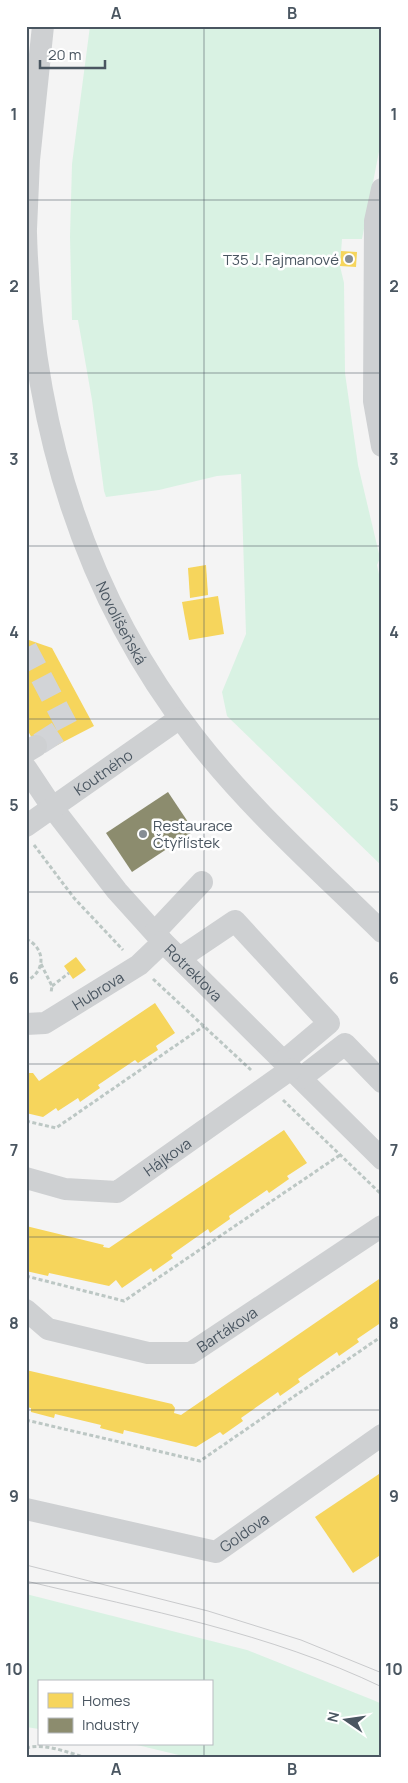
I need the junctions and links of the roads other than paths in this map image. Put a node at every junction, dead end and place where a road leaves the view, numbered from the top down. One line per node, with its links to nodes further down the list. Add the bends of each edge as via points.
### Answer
1 (42, 26): 4 (street, Novolíšeňská, via 29,160)
2 (382, 189): 3 (street)
3 (378, 222): 5 (street)
4 (26, 231): 7 (street, Novolíšeňská, via 30,314 37,363 67,496 94,570 112,607 140,659)
5 (378, 402): 6 (street)
6 (382, 446)
7 (180, 718): 9 (street, Koutného); 12 (street, Novolíšeňská, via 248,799)
8 (26, 768): 9 (street, Rotreklova)
9 (52, 807): 10 (street, Koutného); 13 (street, Rotreklova, via 117,891)
10 (29, 834)
11 (202, 882): 13 (street, Hubrova)
12 (382, 932)
13 (159, 937): 14 (street, Rotreklova); 15 (street, Hubrova, via 139,965)
14 (180, 958): 16 (street, Rotreklova); 16 (street, via 235,922 329,1023)
15 (35, 1023)
16 (292, 1070): 17 (street, via 345,1044); 18 (street, Rotreklova); 19 (street, Hájkova, via 117,1192 65,1189)
17 (382, 1082)
18 (382, 1159)
19 (26, 1178)
20 (382, 1226): 21 (street, Bartákova, via 191,1353 148,1353 48,1329)
21 (26, 1310)
22 (382, 1435): 23 (street, Goldova, via 216,1552)
23 (26, 1509)

